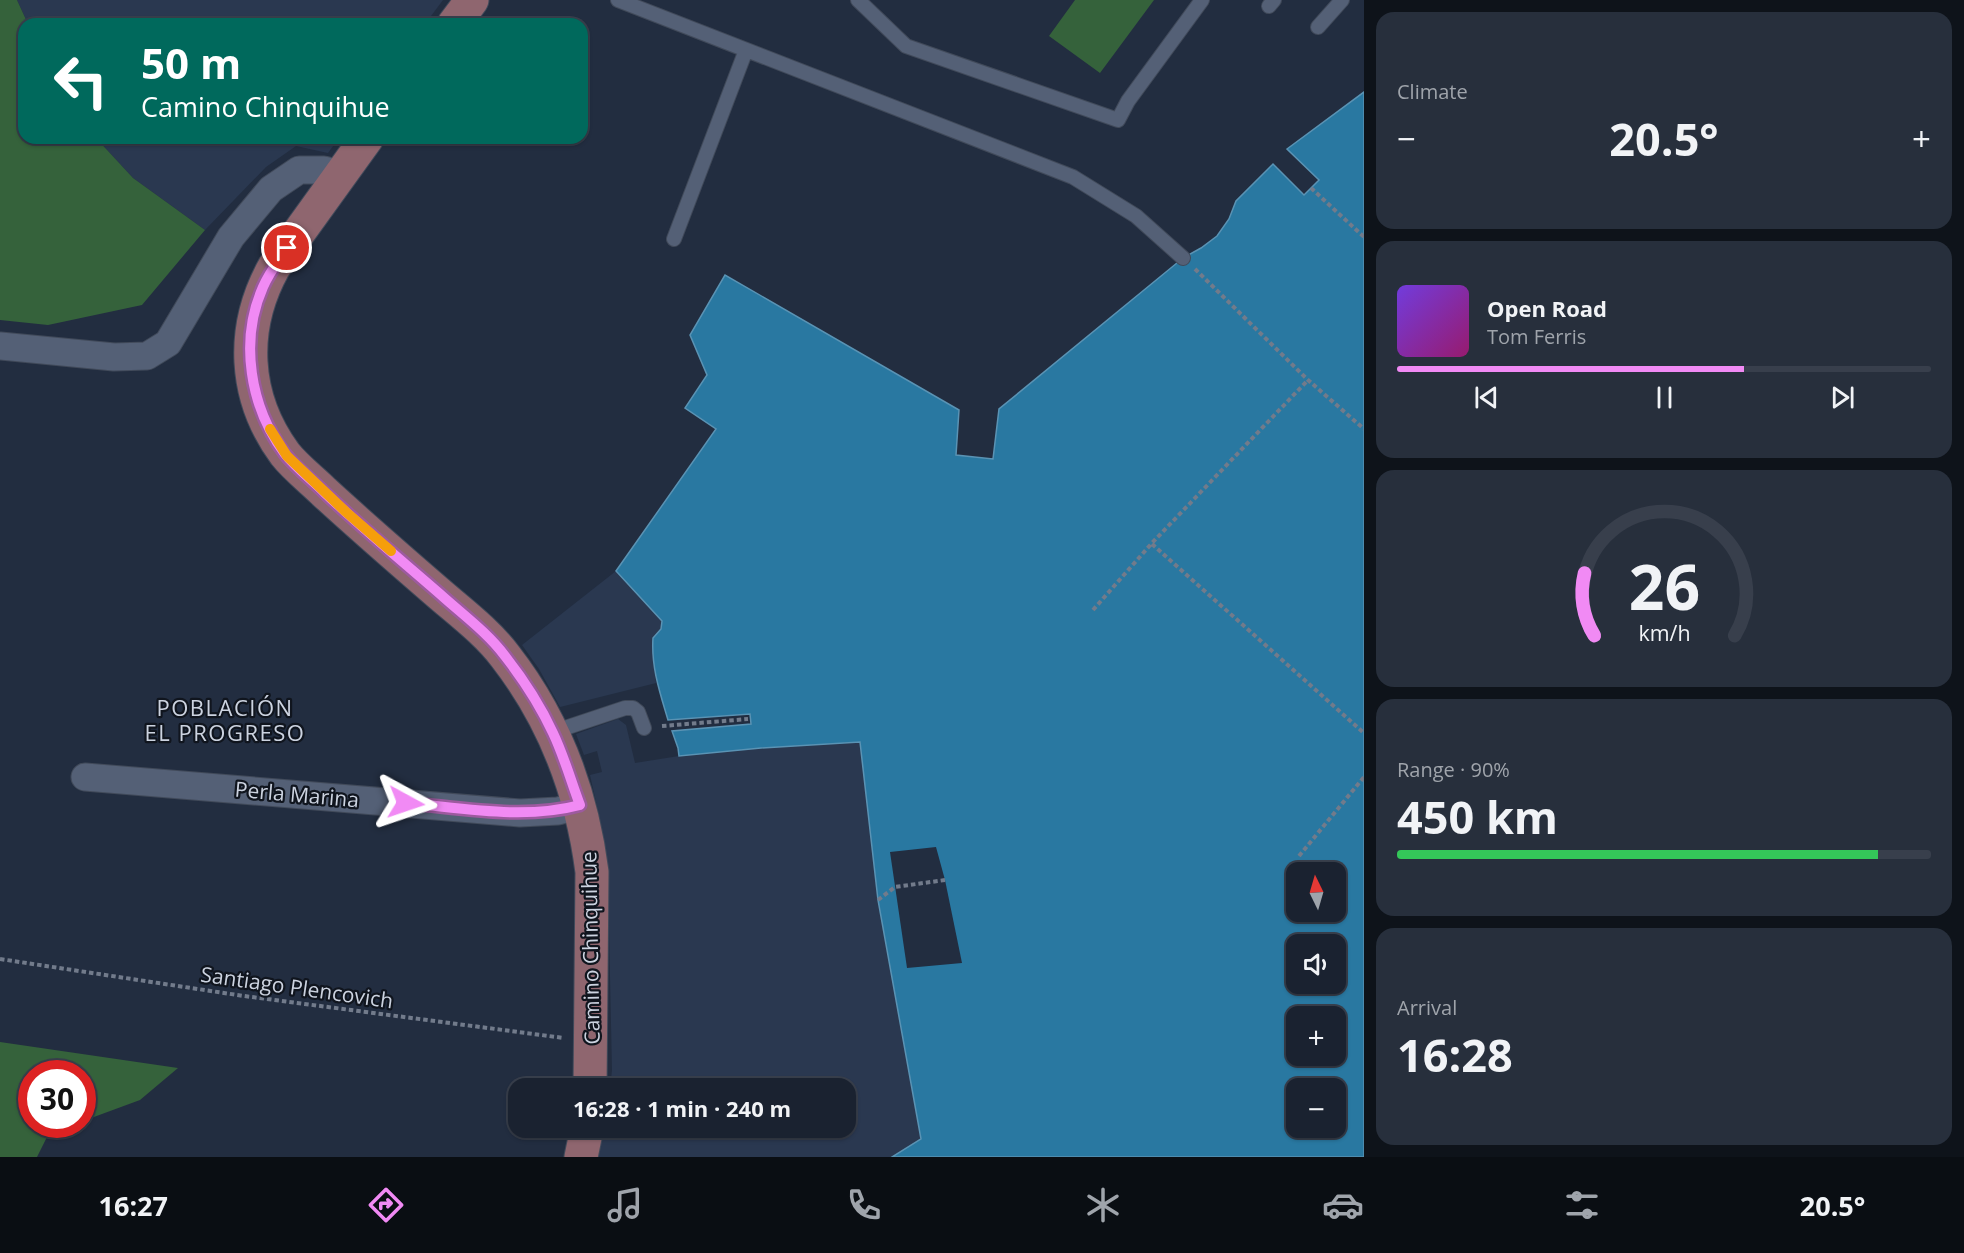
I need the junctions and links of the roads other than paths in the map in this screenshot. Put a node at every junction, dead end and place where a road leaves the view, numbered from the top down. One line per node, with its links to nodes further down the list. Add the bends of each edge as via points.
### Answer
1 (472, 0): 6 (main road)
2 (618, 0): 8 (lane)
3 (858, 0): 4 (lane, via 906,46 1118,120 1128,100)
4 (1202, 0)
5 (1342, 0): 7 (lane)
6 (458, 18)
7 (1318, 27)
8 (746, 50): 11 (lane); 12 (lane, via 1073,177 1136,216)
9 (362, 144): 10 (main road, Camino Chinquihue)
10 (340, 174): 13 (street, via 299,170 271,189 231,237 168,343 147,356 114,357); 15 (main road, Camino Chinquihue, via 263,287 250,339 250,367 261,408 287,456 506,656)
11 (674, 239)
12 (1183, 258)
13 (0, 346)
14 (644, 728): 15 (lane, via 638,712 625,708)
15 (553, 732): 17 (main road, Camino Chinquihue)
16 (85, 777): 17 (street, Perla Marina, via 520,813 558,811)
17 (580, 805): 18 (main road, Camino Chinquihue, via 592,872)
18 (591, 1078)
19 (585, 1138): 20 (main road)
20 (581, 1157)

